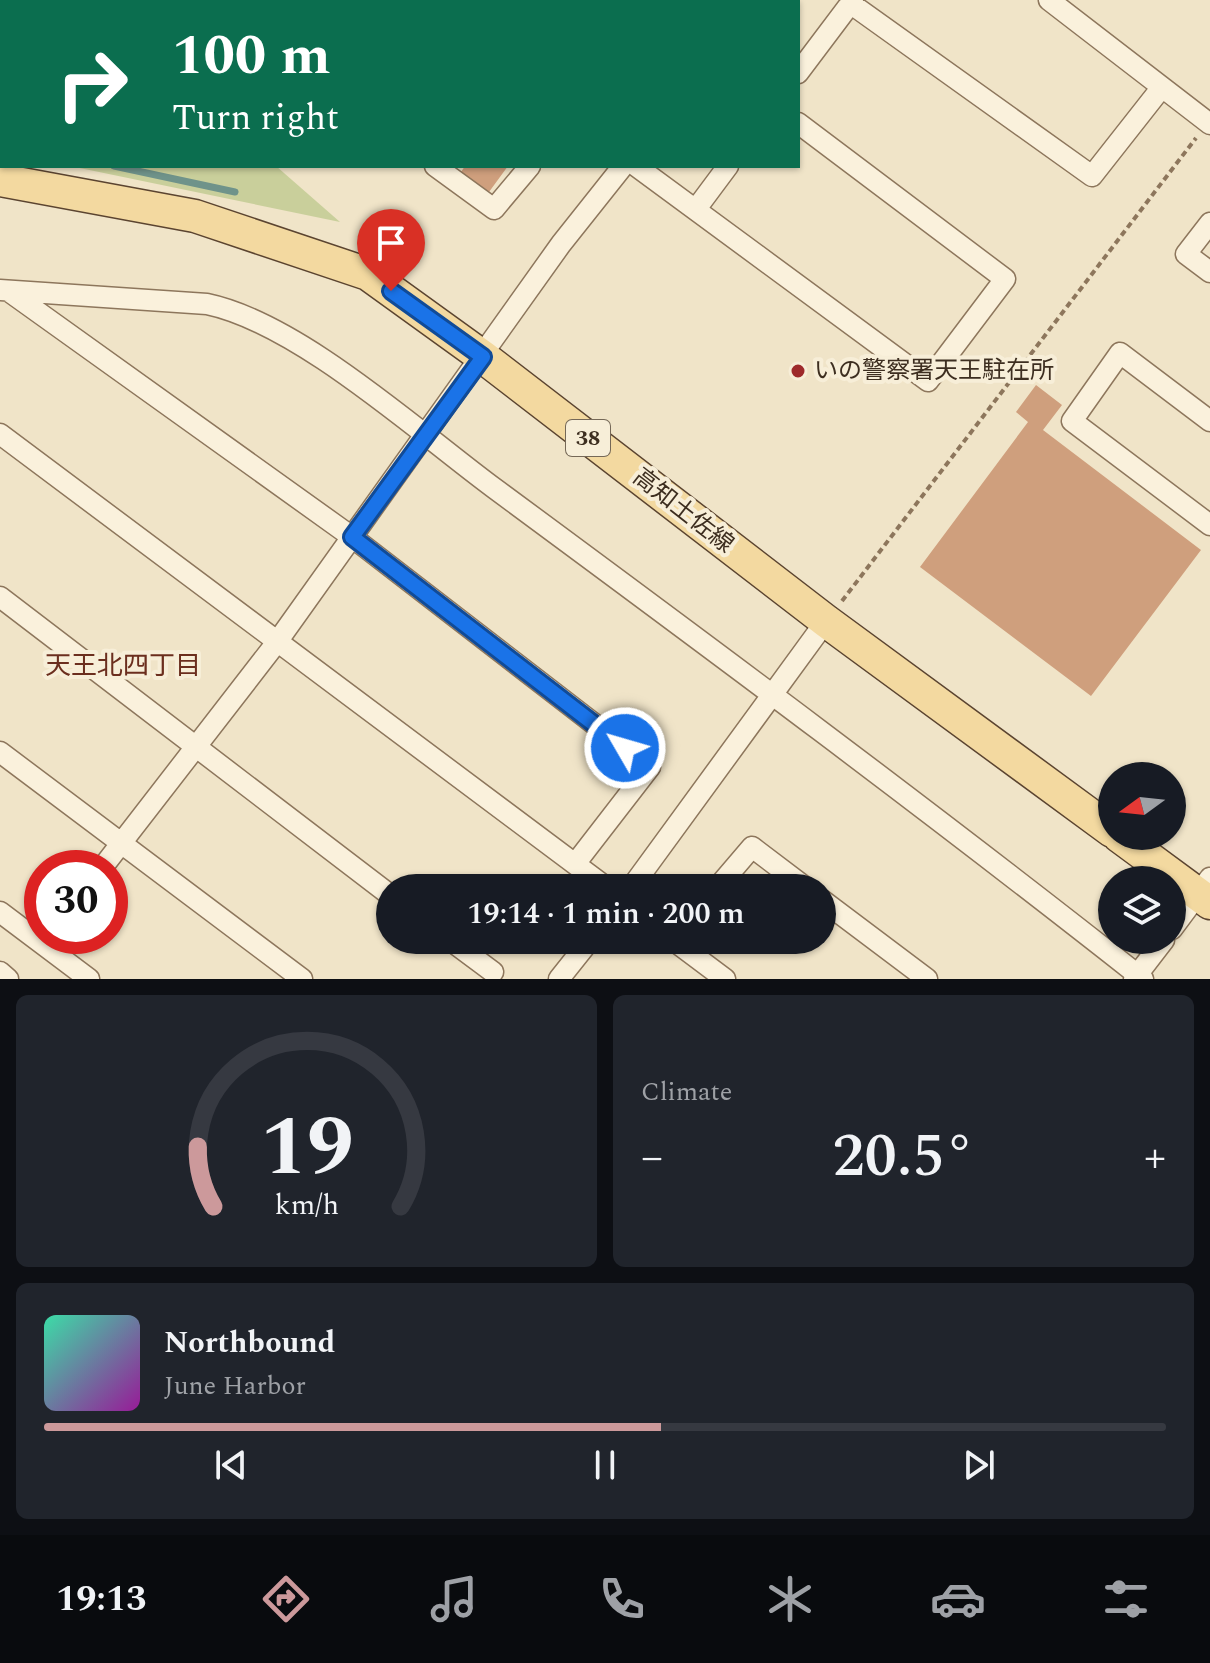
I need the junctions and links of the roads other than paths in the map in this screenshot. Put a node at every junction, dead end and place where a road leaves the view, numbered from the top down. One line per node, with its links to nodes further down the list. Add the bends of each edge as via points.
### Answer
1 (1049, 0): 4 (street)
2 (851, 2): 3 (street); 4 (street, via 1092,176)
3 (800, 70)
4 (1162, 87): 5 (street)
5 (1209, 124)
6 (800, 125): 13 (street, via 1005,279 928,381)
7 (438, 168): 8 (street, via 494,209)
8 (528, 168)
9 (621, 168): 17 (street)
10 (639, 168): 13 (street)
11 (727, 168): 13 (street)
12 (0, 180): 17 (main road, 高知土佐線 / 38, via 195,216 368,274)
13 (696, 209)
14 (1210, 223): 15 (street, via 1186,254)
15 (1210, 272)
16 (4, 291): 20 (street, via 239,310 353,382); 22 (street)
17 (483, 357): 20 (street); 24 (main road, 高知土佐線 / 38)
18 (1210, 421): 21 (street, via 1120,353 1072,421)
19 (0, 434): 25 (street)
20 (424, 436): 22 (street); 26 (street)
21 (1210, 525)
22 (352, 537): 25 (street); 33 (street, via 650,767)
23 (0, 597): 27 (street)
24 (826, 621): 26 (street); 29 (main road, 高知土佐線 / 38)
25 (277, 642): 27 (street); 33 (street)
26 (773, 694): 35 (street); 51 (street)
27 (195, 748): 30 (street); 38 (street)
28 (0, 752): 30 (street)
29 (1098, 821)
30 (122, 842): 31 (street); 54 (street)
31 (116, 850)
32 (1141, 850): 39 (main road)
33 (575, 864): 34 (street)
34 (588, 874)
35 (641, 874)
36 (729, 874): 37 (street, via 752,847)
37 (788, 874)
38 (376, 884)
39 (1206, 892): 42 (street)
40 (836, 911): 57 (street)
41 (0, 912): 43 (street)
42 (1186, 914)
43 (24, 927)
44 (60, 954): 53 (street)
45 (467, 954): 50 (street)
46 (579, 954): 55 (street)
47 (692, 954): 56 (street)
48 (1154, 954): 51 (street)
49 (0, 972): 52 (street)
50 (495, 977)
51 (1138, 978)
52 (8, 979)
53 (89, 979)
54 (302, 979)
55 (559, 979)
56 (725, 979)
57 (927, 979)

